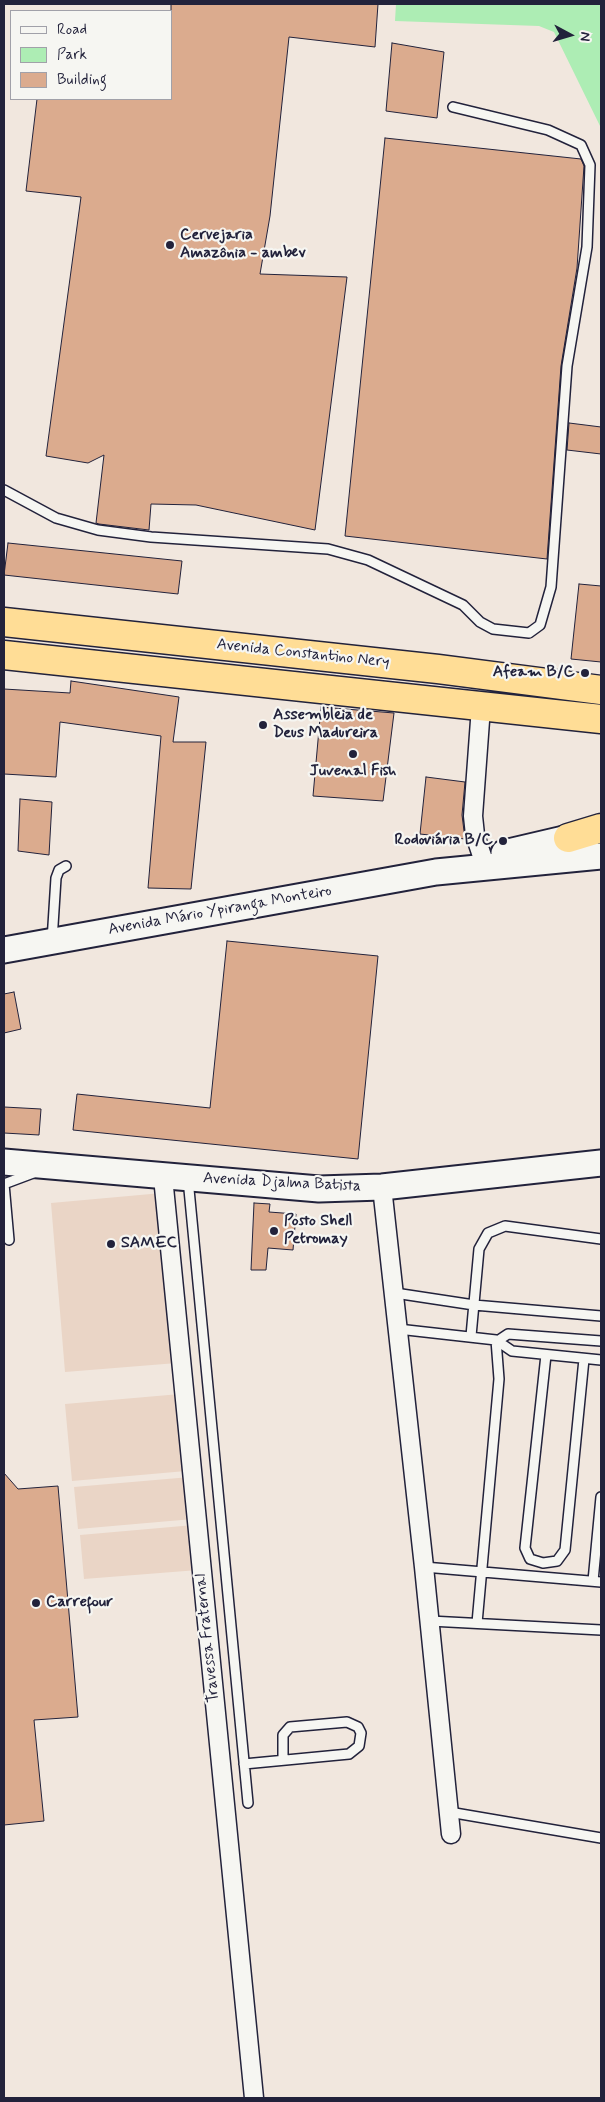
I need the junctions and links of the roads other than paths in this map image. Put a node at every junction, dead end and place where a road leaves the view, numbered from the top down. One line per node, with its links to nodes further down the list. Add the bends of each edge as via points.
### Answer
1 (453, 107): 2 (lane, via 548,130 581,144 590,165 588,247 568,366 551,587 540,625 528,633 493,628 480,622 463,605 368,560 328,549 151,537 98,530 56,518)
2 (4, 490)
3 (4, 622): 5 (highway, Avenida Constantino Nery)
4 (4, 655): 6 (highway, Avenida Constantino Nery)
5 (601, 690)
6 (481, 707): 7 (highway, Avenida Constantino Nery); 12 (street, via 473,816 475,835)
7 (601, 719)
8 (601, 828): 10 (highway)
9 (601, 836): 10 (main road, Avenida Mário Ypiranga Monteiro)
10 (568, 838): 12 (main road, Avenida Mário Ypiranga Monteiro)
11 (601, 856): 12 (main road, Avenida Mário Ypiranga Monteiro)
12 (485, 862): 14 (main road, Avenida Mário Ypiranga Monteiro)
13 (66, 866): 14 (lane, via 59,870 56,878)
14 (52, 941): 15 (main road, Avenida Mário Ypiranga Monteiro)
15 (4, 950)
16 (4, 1162): 18 (main road, Avenida Djalma Batista)
17 (601, 1163): 22 (main road, Avenida Djalma Batista)
18 (51, 1166): 19 (main road, Avenida Djalma Batista); 21 (lane, Avenida Djalma Batista)
19 (163, 1177): 20 (main road, Avenida Djalma Batista); 48 (street, Travessa Fraternal)
20 (188, 1179): 22 (main road, Avenida Djalma Batista, via 319,1188); 43 (lane)
21 (4, 1184): 24 (lane)
22 (382, 1187): 25 (street)
23 (601, 1239): 26 (lane, via 505,1226 496,1228 488,1233 479,1249)
24 (9, 1240)
25 (395, 1293): 26 (lane); 28 (street)
26 (474, 1305): 27 (lane); 29 (lane)
27 (601, 1316)
28 (398, 1329): 29 (lane); 36 (street)
29 (471, 1336): 30 (lane)
30 (498, 1340): 31 (lane, via 508,1334); 32 (lane, via 508,1350); 37 (lane, via 499,1379)
31 (601, 1341)
32 (546, 1355): 33 (lane); 33 (lane, via 525,1548 530,1559 543,1563 557,1560 565,1550)
33 (584, 1358): 34 (lane)
34 (601, 1360)
35 (601, 1497): 38 (lane)
36 (424, 1567): 37 (lane); 39 (street)
37 (482, 1571): 38 (lane); 40 (lane)
38 (597, 1582)
39 (430, 1620): 40 (lane); 45 (street)
40 (477, 1623): 41 (lane)
41 (601, 1630)
42 (284, 1760): 42 (lane, via 349,1754 359,1746 358,1727 347,1722 290,1727 283,1735); 43 (lane)
43 (244, 1764): 44 (lane)
44 (248, 1804)
45 (449, 1812): 46 (street); 47 (lane)
46 (451, 1834)
47 (601, 1838)
48 (254, 2098)

